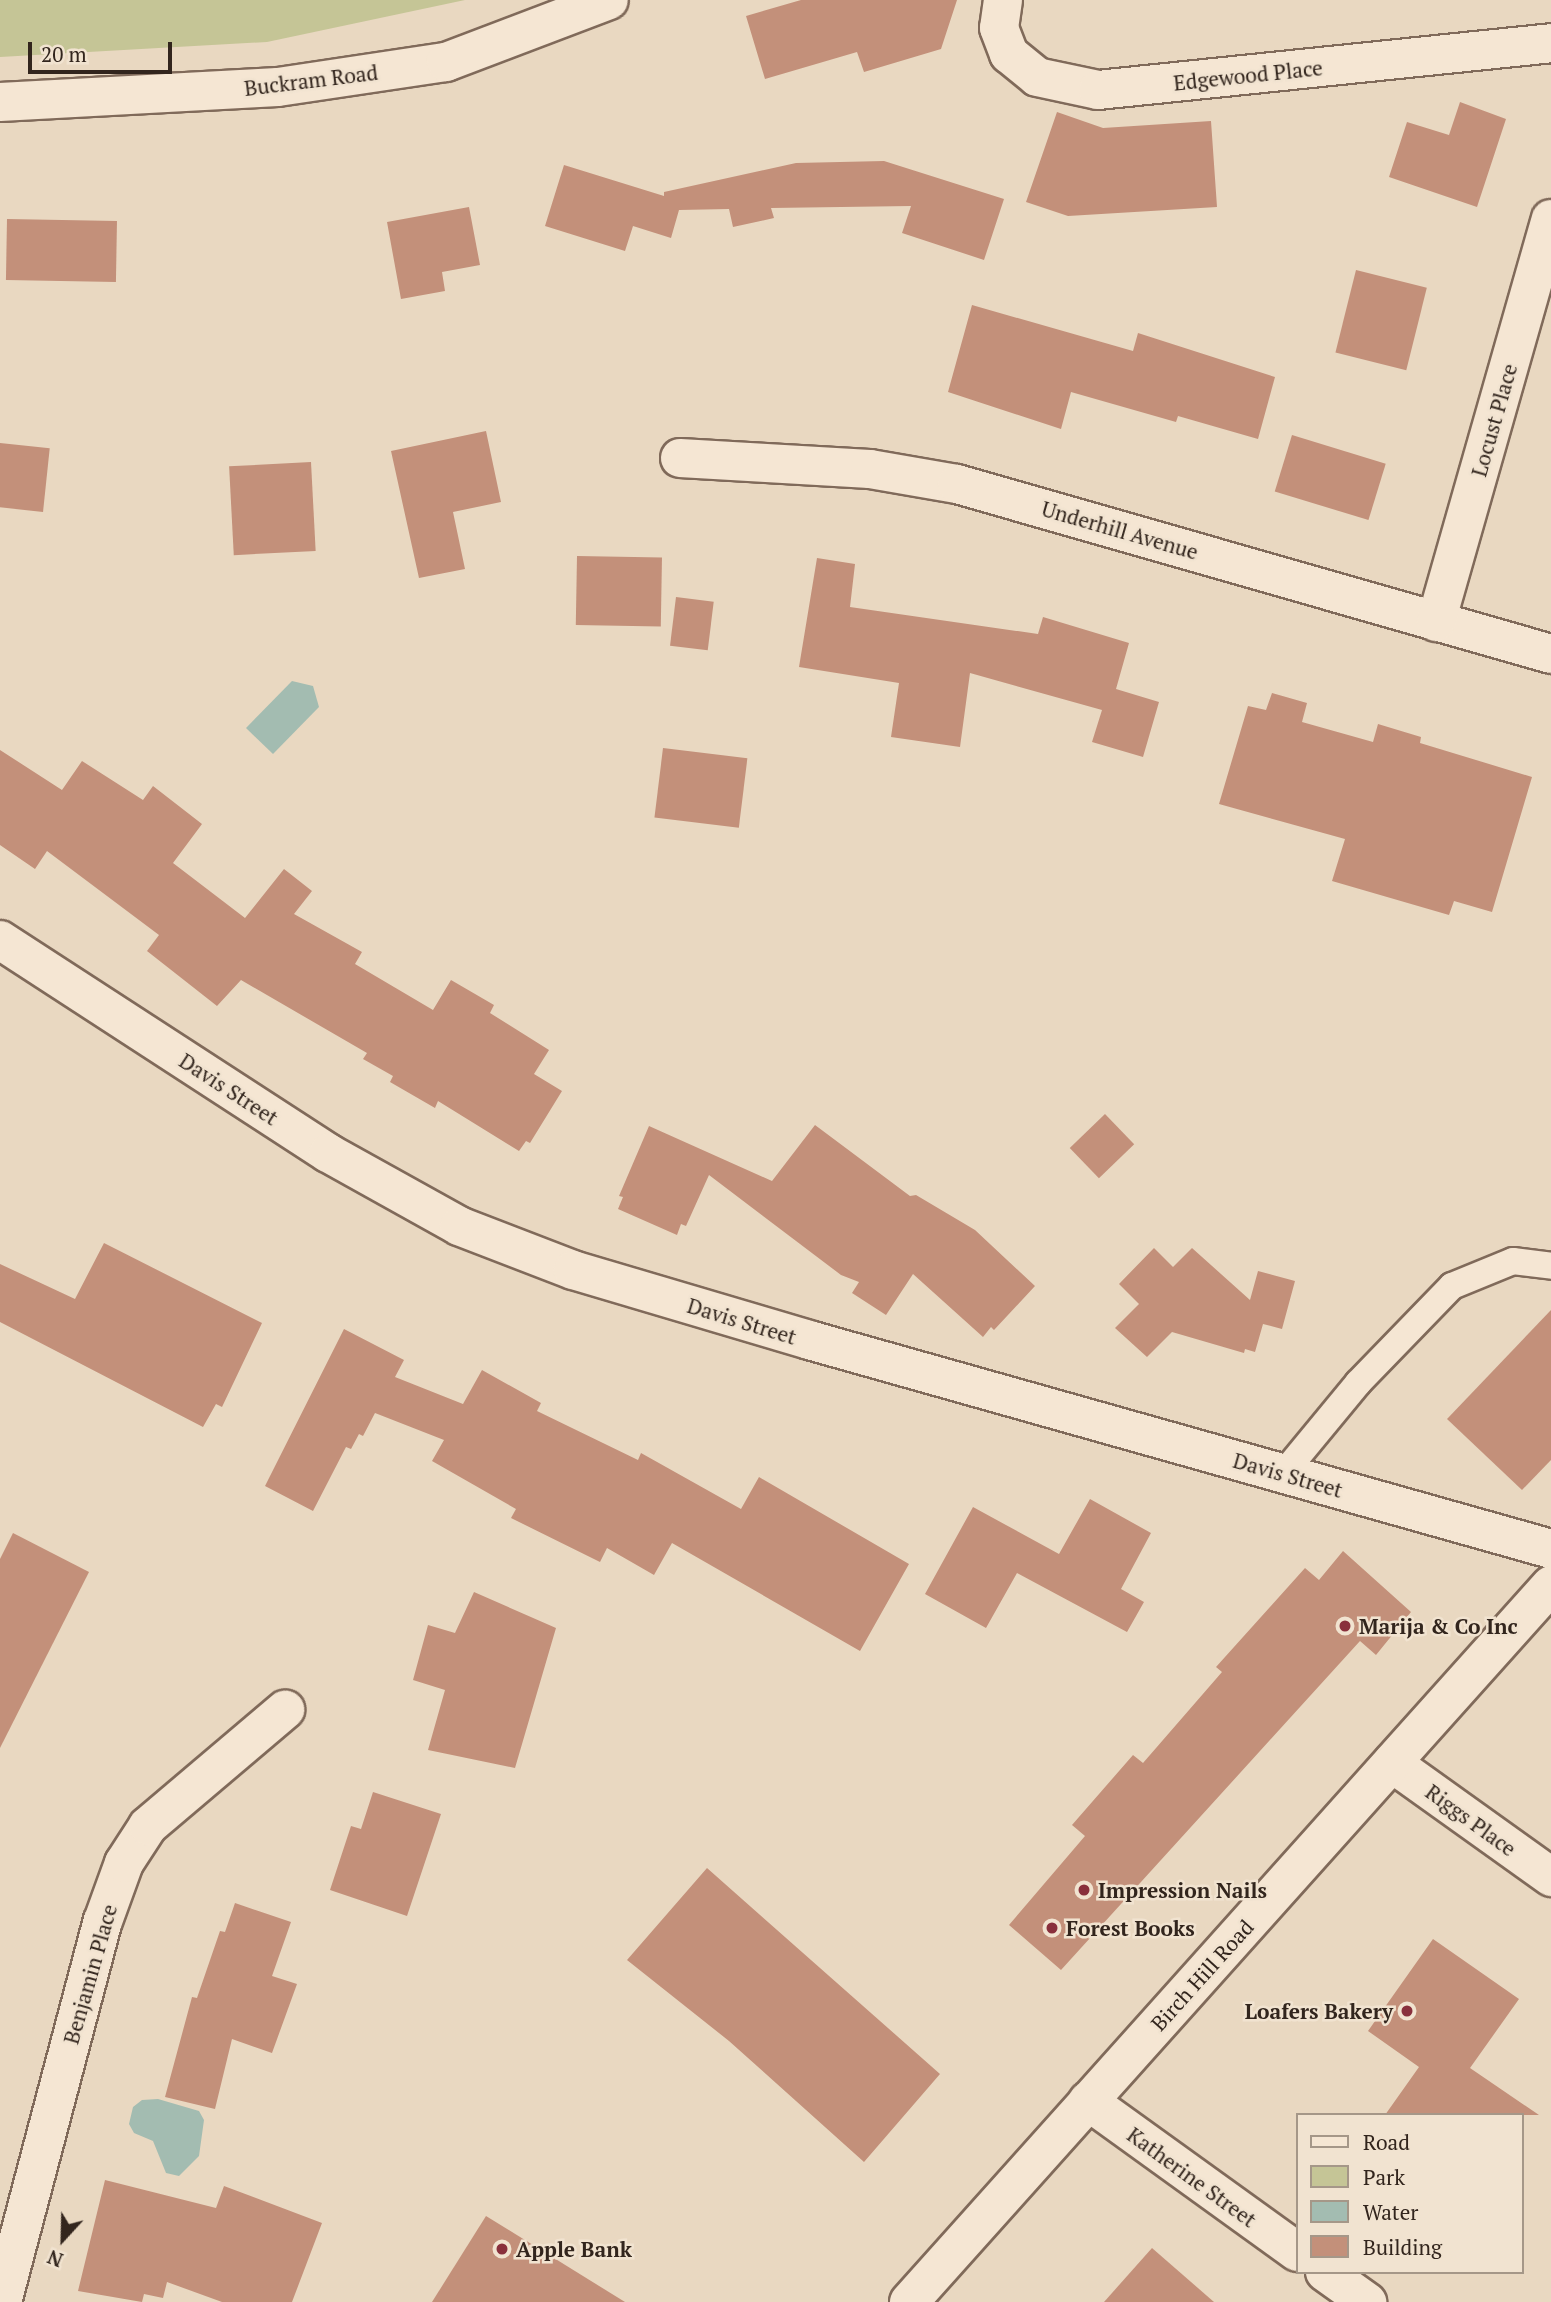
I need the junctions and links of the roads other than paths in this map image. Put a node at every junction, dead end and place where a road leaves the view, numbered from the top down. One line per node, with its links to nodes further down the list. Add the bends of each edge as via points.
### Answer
1 (609, 0): 4 (street, Buckram Road, via 446,62 278,87)
2 (1003, 0): 3 (street, Edgewood Place, via 999,28 1009,54 1037,77 1098,90)
3 (1551, 43)
4 (0, 102)
5 (1551, 219): 7 (street, Locust Place)
6 (680, 458): 7 (street, Underhill Avenue, via 870,469 957,484)
7 (1436, 622): 8 (street, Underhill Avenue)
8 (1551, 654)
9 (0, 940): 11 (street, Davis Street, via 328,1153 459,1226 573,1270)
10 (1551, 1266): 11 (lane, via 1513,1261 1452,1286)
11 (1283, 1474): 12 (street, Davis Street)
12 (1551, 1549)
13 (1551, 1586): 15 (street, Birch Hill Road)
14 (285, 1710): 20 (street, Benjamin Place, via 148,1826 124,1863 103,1921)
15 (1392, 1763): 16 (street, Riggs Place); 17 (street, Birch Hill Road)
16 (1551, 1877)
17 (1087, 2101): 18 (street, Katherine Street); 21 (street, Birch Hill Road)
18 (1296, 2251)
19 (1328, 2274): 22 (street)
20 (2, 2302)
21 (909, 2302)
22 (1366, 2302)

